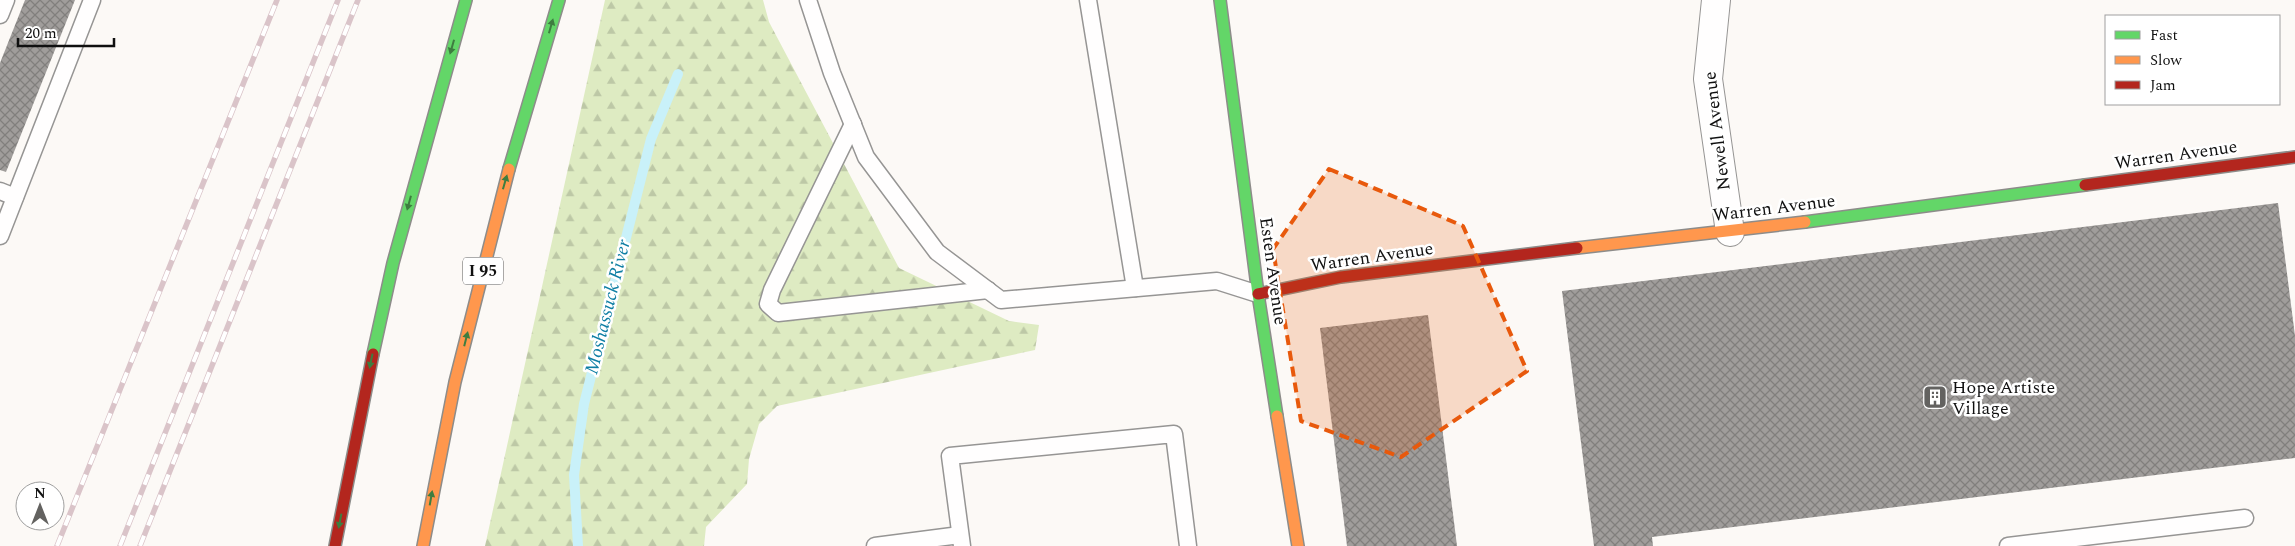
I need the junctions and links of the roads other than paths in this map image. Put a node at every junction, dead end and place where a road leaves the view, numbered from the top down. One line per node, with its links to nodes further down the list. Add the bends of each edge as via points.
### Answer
1 (6, 0): 9 (lane)
2 (92, 0): 13 (lane)
3 (466, 0): 21 (main road, one-way to 21, via 393,263)
4 (559, 0): 22 (main road, I 95, one-way to 4, via 455,382 504,185)
5 (808, 0): 10 (lane)
6 (1088, 0): 16 (lane)
7 (1220, 0): 18 (main road, Esten Avenue)
8 (1716, 0): 14 (street, Newell Avenue, via 1708,79)
9 (0, 15)
10 (853, 124): 17 (lane, via 866,157 937,252); 17 (lane, via 768,304 778,313)
11 (2295, 157): 14 (main road, Warren Avenue)
12 (0, 191): 13 (lane)
13 (15, 197): 15 (lane)
14 (1730, 232): 18 (main road, Warren Avenue, via 1549,250 1350,276)
15 (0, 236)
16 (1135, 288): 17 (lane, via 1001,300); 18 (lane, via 1217,281)
17 (988, 290)
18 (1258, 294): 25 (main road, Esten Avenue)
19 (2245, 518): 26 (lane)
20 (961, 541): 23 (lane); 24 (lane, via 950,456 1174,434)
21 (335, 546)
22 (423, 546)
23 (875, 546)
24 (1188, 546)
25 (1298, 546)
26 (2008, 546)

